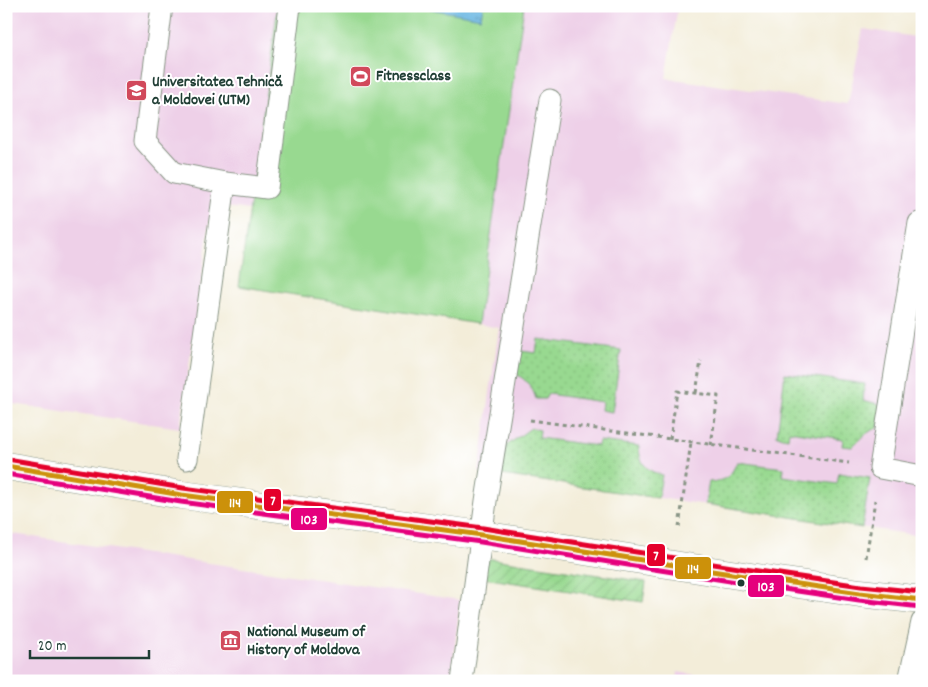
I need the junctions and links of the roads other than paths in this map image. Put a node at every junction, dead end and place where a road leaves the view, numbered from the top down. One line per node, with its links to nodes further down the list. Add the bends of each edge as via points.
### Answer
1 (162, 6): 4 (lane, via 145,141 174,173)
2 (290, 6): 4 (lane, via 267,188)
3 (550, 100): 9 (lane)
4 (225, 183): 6 (lane)
5 (919, 223): 8 (lane, via 880,468)
6 (187, 460)
7 (6, 466): 9 (street, via 182,495)
8 (922, 476)
9 (482, 535): 10 (street); 12 (lane)
10 (922, 600)
11 (922, 622): 13 (lane)
12 (462, 681)
13 (909, 681)

